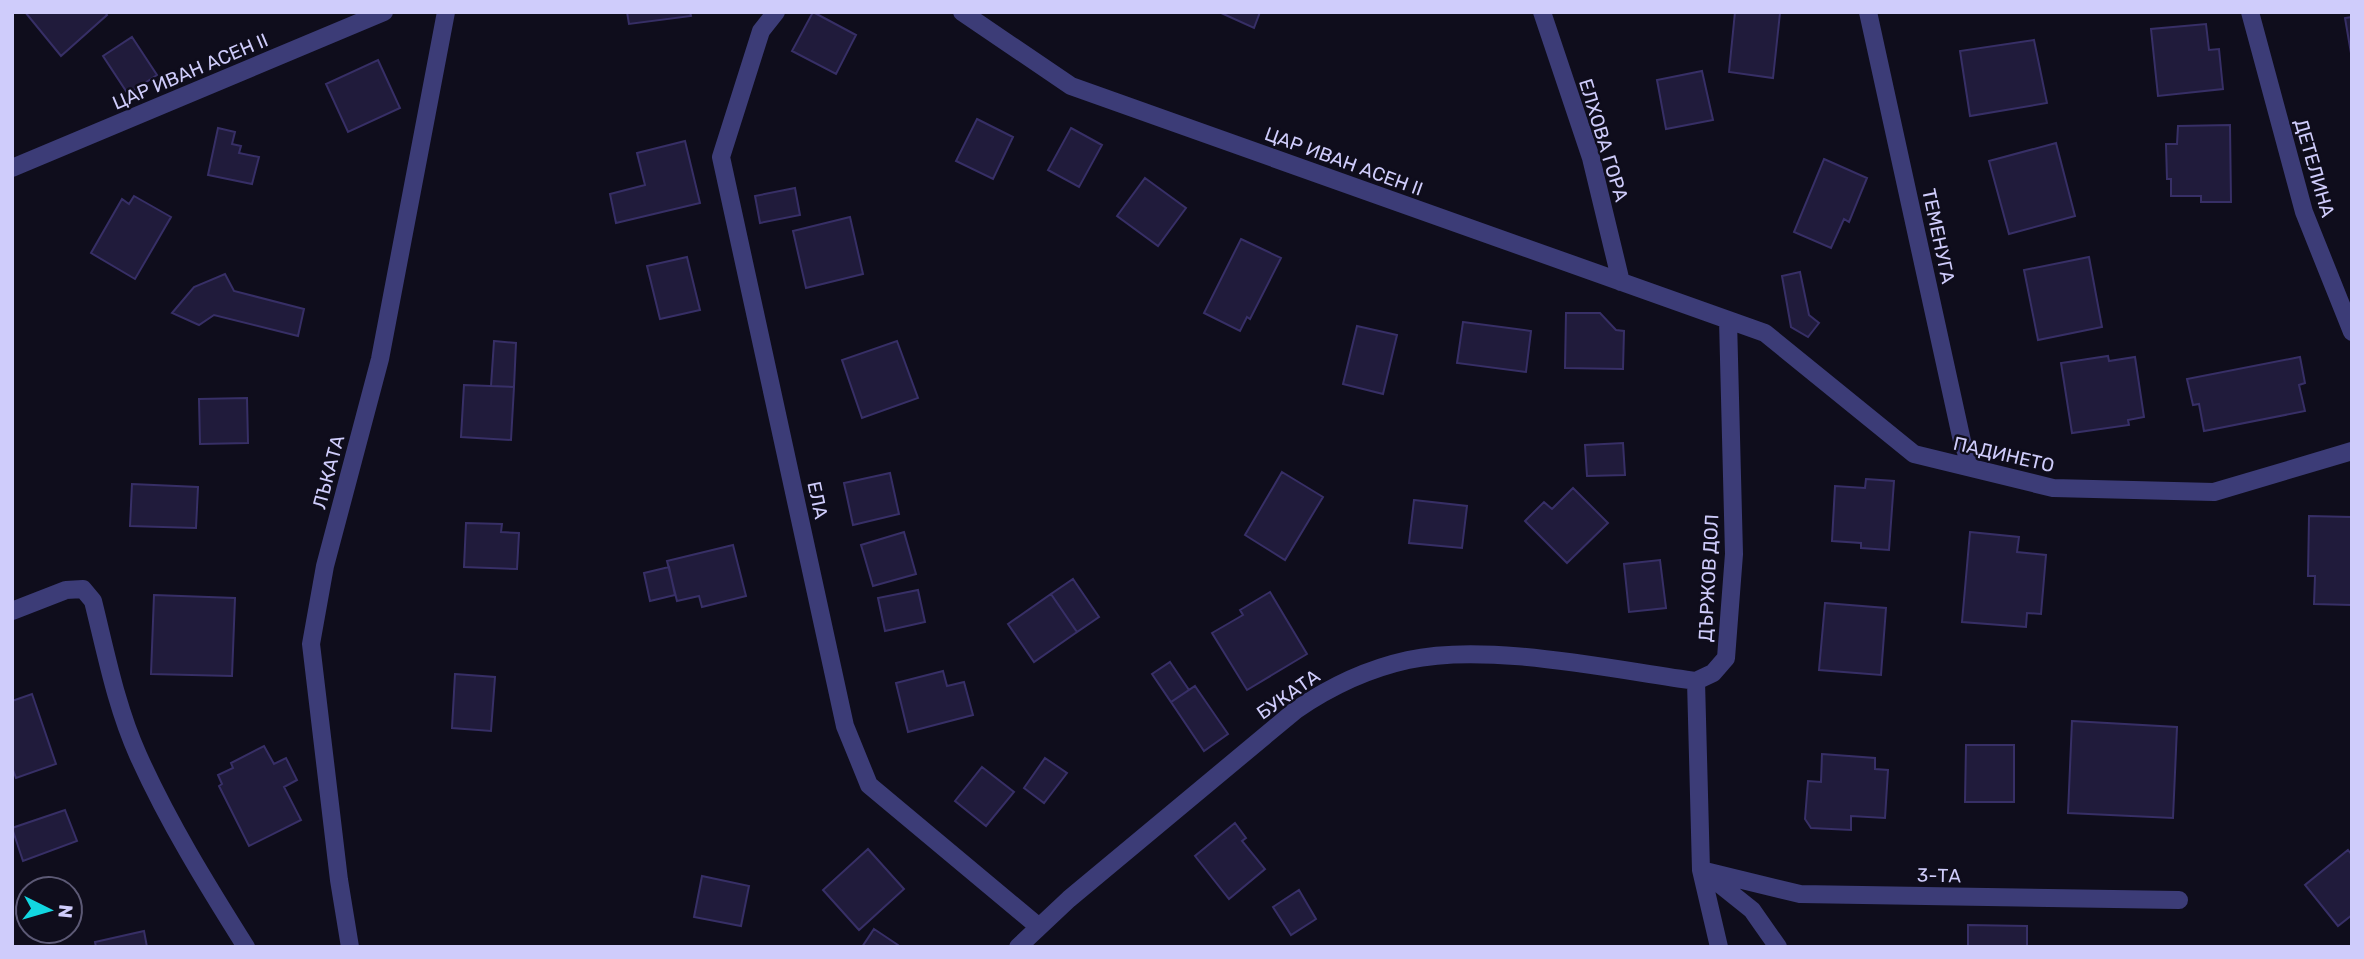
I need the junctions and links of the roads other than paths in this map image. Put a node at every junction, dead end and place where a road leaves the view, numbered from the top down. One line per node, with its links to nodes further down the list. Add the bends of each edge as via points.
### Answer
1 (384, 12): 8 (street, ЦАР ИВАН АСЕН II)
2 (446, 12): 20 (street, ЛЪКАТА, via 380,359 325,566 311,644)
3 (776, 12): 18 (street, ЕЛА, via 761,32 721,156 845,726 869,785)
4 (962, 12): 9 (street, ЦАР ИВАН АСЕН II, via 1071,86)
5 (1542, 12): 9 (street, ЕЛХОВА ГОРА, via 1591,158)
6 (1868, 12): 13 (street, ТЕМЕНУГА, via 1962,441)
7 (2250, 12): 11 (street, ДЕТЕЛИНА, via 2304,212)
8 (12, 169)
9 (1621, 282): 10 (street, ЦАР ИВАН АСЕН II)
10 (1728, 320): 13 (street, ПАДИНЕТО, via 1765,333 1914,454); 15 (street, ДЪРЖОВ ДОЛ, via 1734,554 1726,658 1713,673)
11 (2352, 332)
12 (2352, 451): 13 (street, ПАДИНЕТО, via 2214,492 2053,488)
13 (1972, 468)
14 (12, 611): 19 (street, via 66,590 83,589 93,601 116,695 137,754 196,868)
15 (1696, 681): 16 (street); 18 (street, БУКАТА, via 1507,655 1410,659 1358,675 1326,689 1296,710)
16 (1701, 870): 17 (street, 3-ТА, via 1800,894); 22 (street); 23 (street, via 1752,910)
17 (2179, 900)
18 (1039, 927): 21 (street, БУКАТА)
19 (246, 947)
20 (350, 947)
21 (1018, 947)
22 (1719, 947)
23 (1778, 947)

